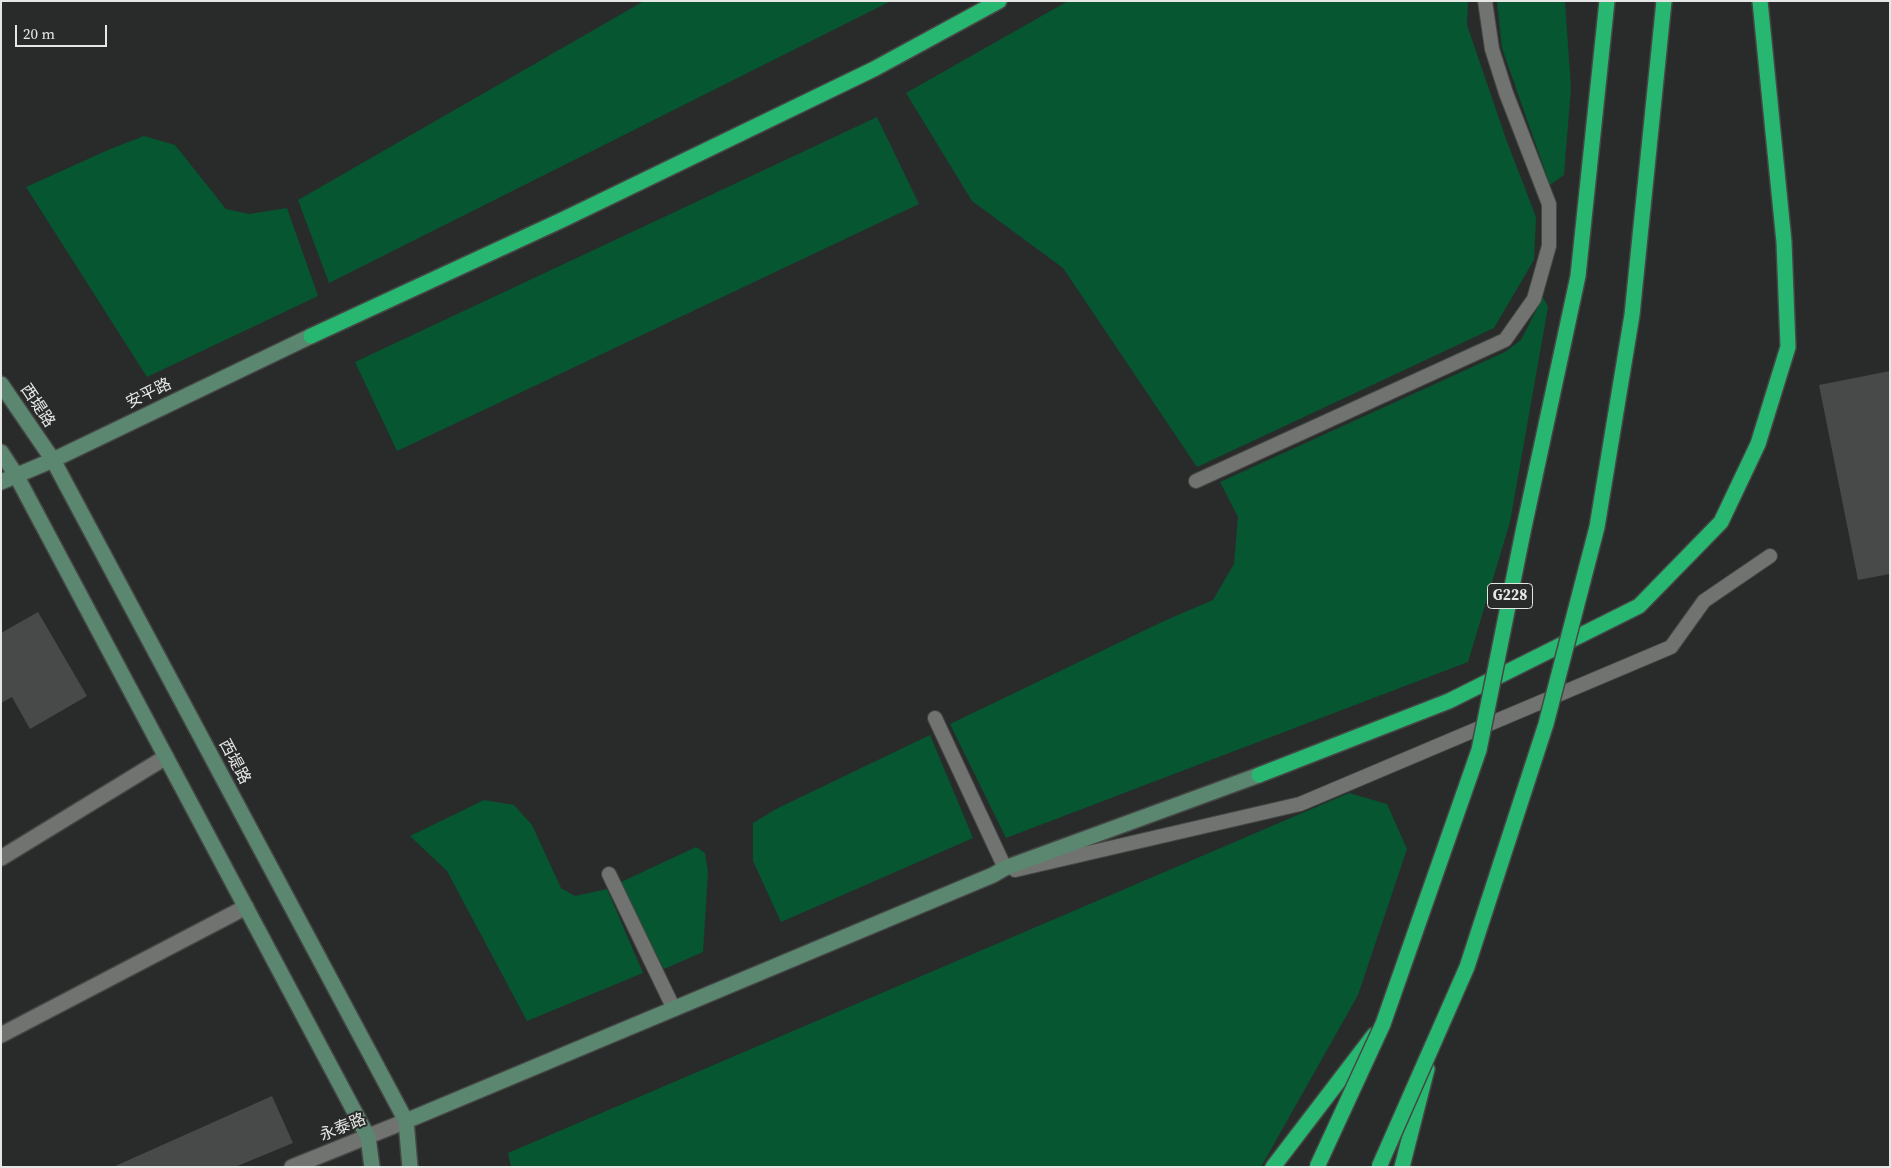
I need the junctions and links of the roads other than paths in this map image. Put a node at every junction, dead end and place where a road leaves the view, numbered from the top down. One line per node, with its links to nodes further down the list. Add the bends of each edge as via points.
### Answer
1 (999, 1): 6 (highway, via 874,69 718,145)
2 (1485, 1): 11 (lane, via 1492,49 1549,204 1549,246 1534,299 1505,340)
3 (1607, 1): 22 (highway, G228, bridge, via 1578,276 1479,750)
4 (1664, 1): 24 (highway, bridge, via 1632,315 1597,528 1546,724 1467,967)
5 (1760, 1): 16 (highway, bridge, via 1784,242 1788,347 1758,444 1720,522 1639,606 1449,701)
6 (311, 336): 9 (street, 安平路)
7 (1, 384): 9 (street, 西堤路)
8 (1, 452): 10 (street)
9 (53, 460): 10 (street, 安平路); 25 (street, 西堤路)
10 (16, 475): 12 (street, 安平路); 15 (street)
11 (1196, 481)
12 (1, 482)
13 (1770, 556): 18 (lane, via 1704,601 1671,647 1300,804)
14 (934, 718): 18 (lane)
15 (166, 757): 17 (street); 20 (street)
16 (1259, 775): 18 (street)
17 (1, 858)
18 (999, 872): 21 (street)
19 (609, 874): 21 (lane)
20 (246, 907): 23 (street); 26 (street)
21 (674, 1009): 25 (street)
22 (1383, 1024): 30 (highway, bridge); 31 (highway, G228, bridge)
23 (1, 1035)
24 (1434, 1040): 32 (highway, bridge); 33 (highway, bridge)
25 (406, 1121): 26 (street, 永泰路); 29 (street, 西堤路)
26 (368, 1137): 27 (street, 永泰路); 28 (street)
27 (292, 1167)
28 (372, 1167)
29 (410, 1167)
30 (1273, 1167)
31 (1317, 1167)
32 (1378, 1167)
33 (1402, 1167)

